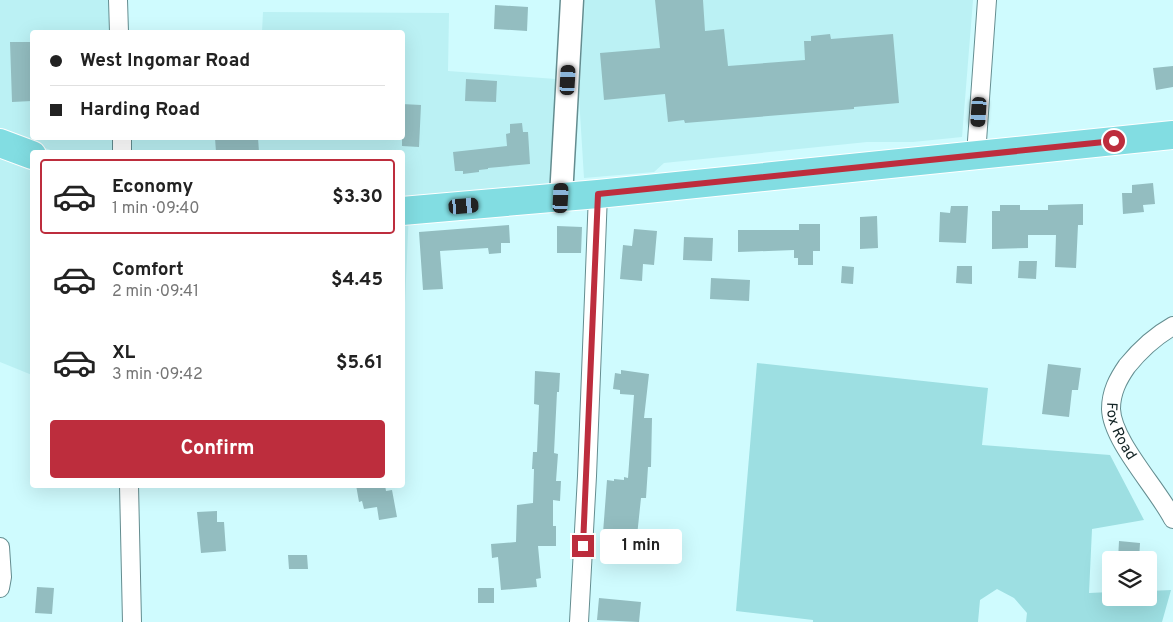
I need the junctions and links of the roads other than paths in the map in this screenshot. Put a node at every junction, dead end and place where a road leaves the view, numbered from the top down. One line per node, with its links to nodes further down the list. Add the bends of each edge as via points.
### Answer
1 (118, 0): 4 (street)
2 (572, 0): 10 (street)
3 (987, 0): 8 (street)
4 (119, 30)
5 (1173, 135): 8 (main road)
6 (0, 143): 7 (main road)
7 (30, 154)
8 (976, 155): 9 (main road)
9 (598, 194): 10 (main road); 18 (street)
10 (561, 198): 11 (main road)
11 (405, 211)
12 (1173, 326): 14 (street, Fox Road, via 1145,346 1118,378 1111,409 1115,427 1126,448)
13 (129, 488): 17 (street)
14 (1173, 519)
15 (0, 547): 16 (street)
16 (0, 588)
17 (132, 622)
18 (579, 622)

